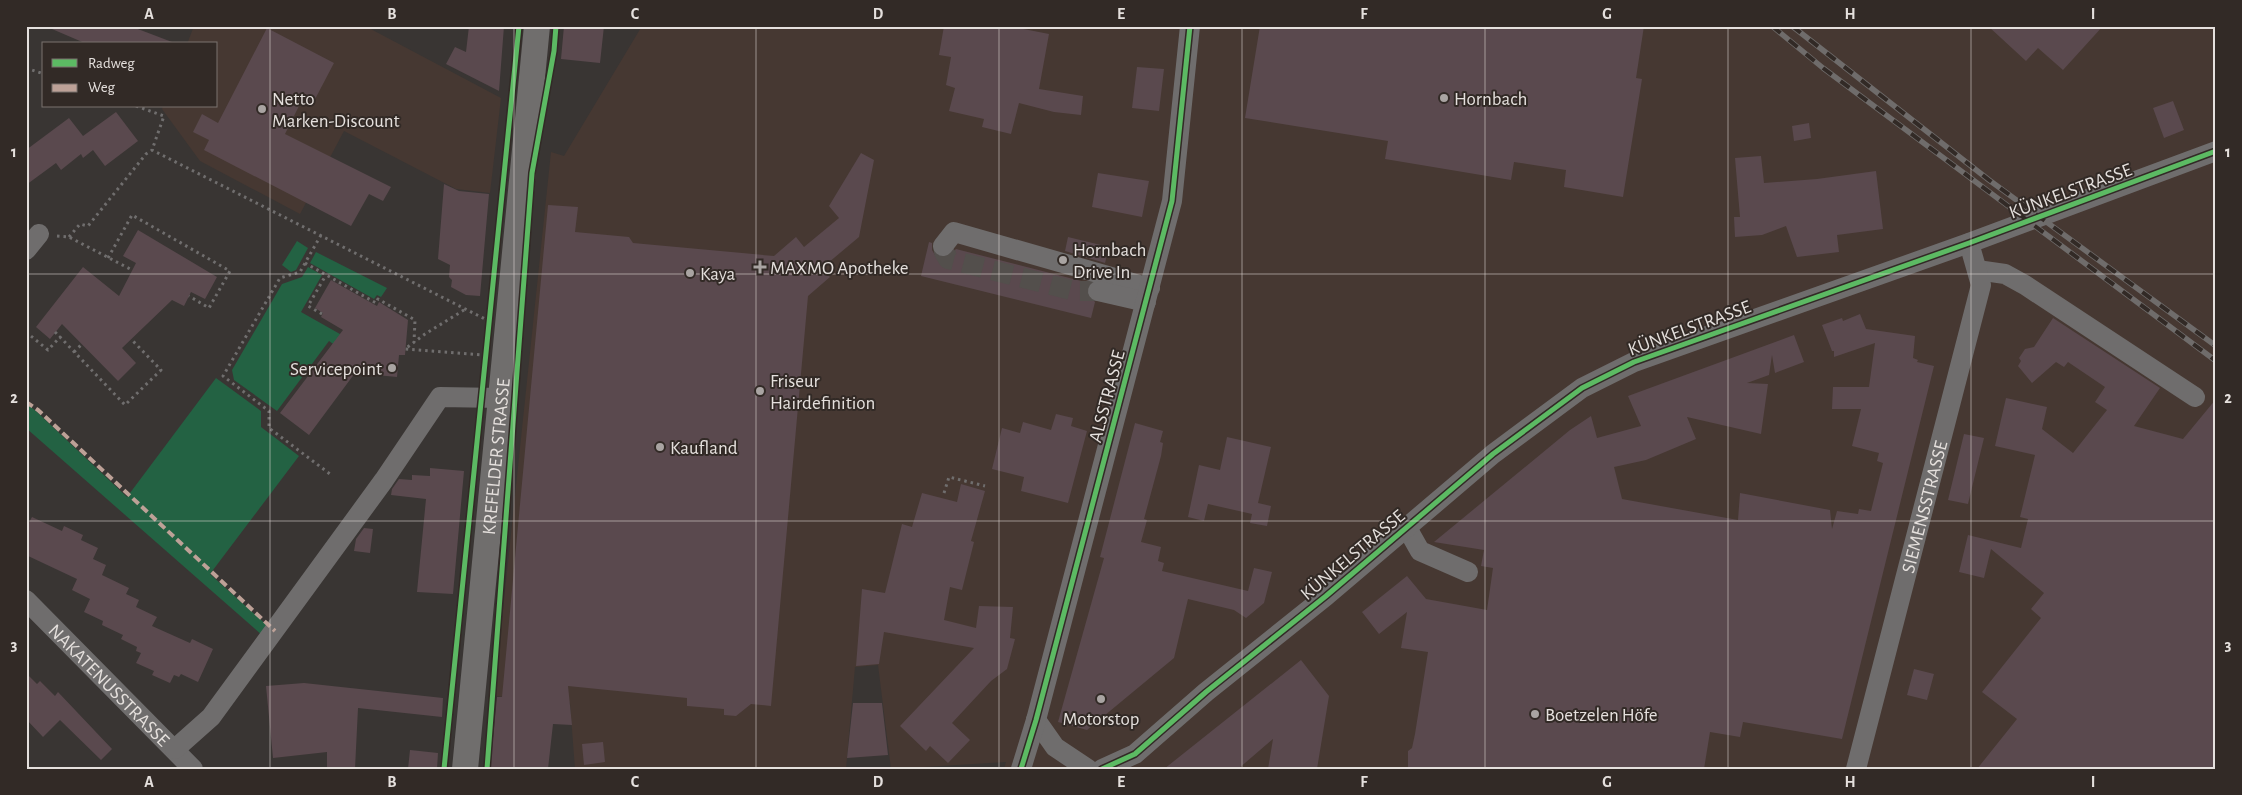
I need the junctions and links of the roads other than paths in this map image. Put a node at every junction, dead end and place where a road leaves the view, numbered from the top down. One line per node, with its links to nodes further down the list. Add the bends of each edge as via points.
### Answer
1 (537, 26): 12 (main road, KREFELDER STRASSE)
2 (1190, 26): 10 (street, ALSSTRASSE, via 1172,201)
3 (2216, 151): 5 (street, KÜNKELSTRASSE)
4 (39, 234): 7 (street)
5 (1969, 243): 8 (street, SIEMENSSTRASSE); 13 (street, KÜNKELSTRASSE, via 1634,362 1582,388 1493,454)
6 (943, 246): 10 (street, via 954,232)
7 (26, 250)
8 (1976, 270): 11 (street, via 2006,274 2025,285); 23 (street, SIEMENSSTRASSE, via 1981,285)
9 (1098, 291): 10 (street)
10 (1148, 295): 16 (street, ALSSTRASSE)
11 (2195, 397)
12 (501, 398): 17 (street, via 440,397 384,480 210,717); 19 (main road, KREFELDER STRASSE)
13 (1407, 528): 14 (street, via 1420,552); 22 (street, KÜNKELSTRASSE, via 1135,754)
14 (1468, 572)
15 (28, 605): 17 (street, NAKATENUSSTRASSE)
16 (1036, 720): 20 (street, ALSSTRASSE); 21 (street, via 1055,746)
17 (175, 749): 18 (street, NAKATENUSSTRASSE)
18 (193, 769)
19 (465, 769)
20 (1021, 769)
21 (1088, 769)
22 (1102, 769)
23 (1856, 769)

